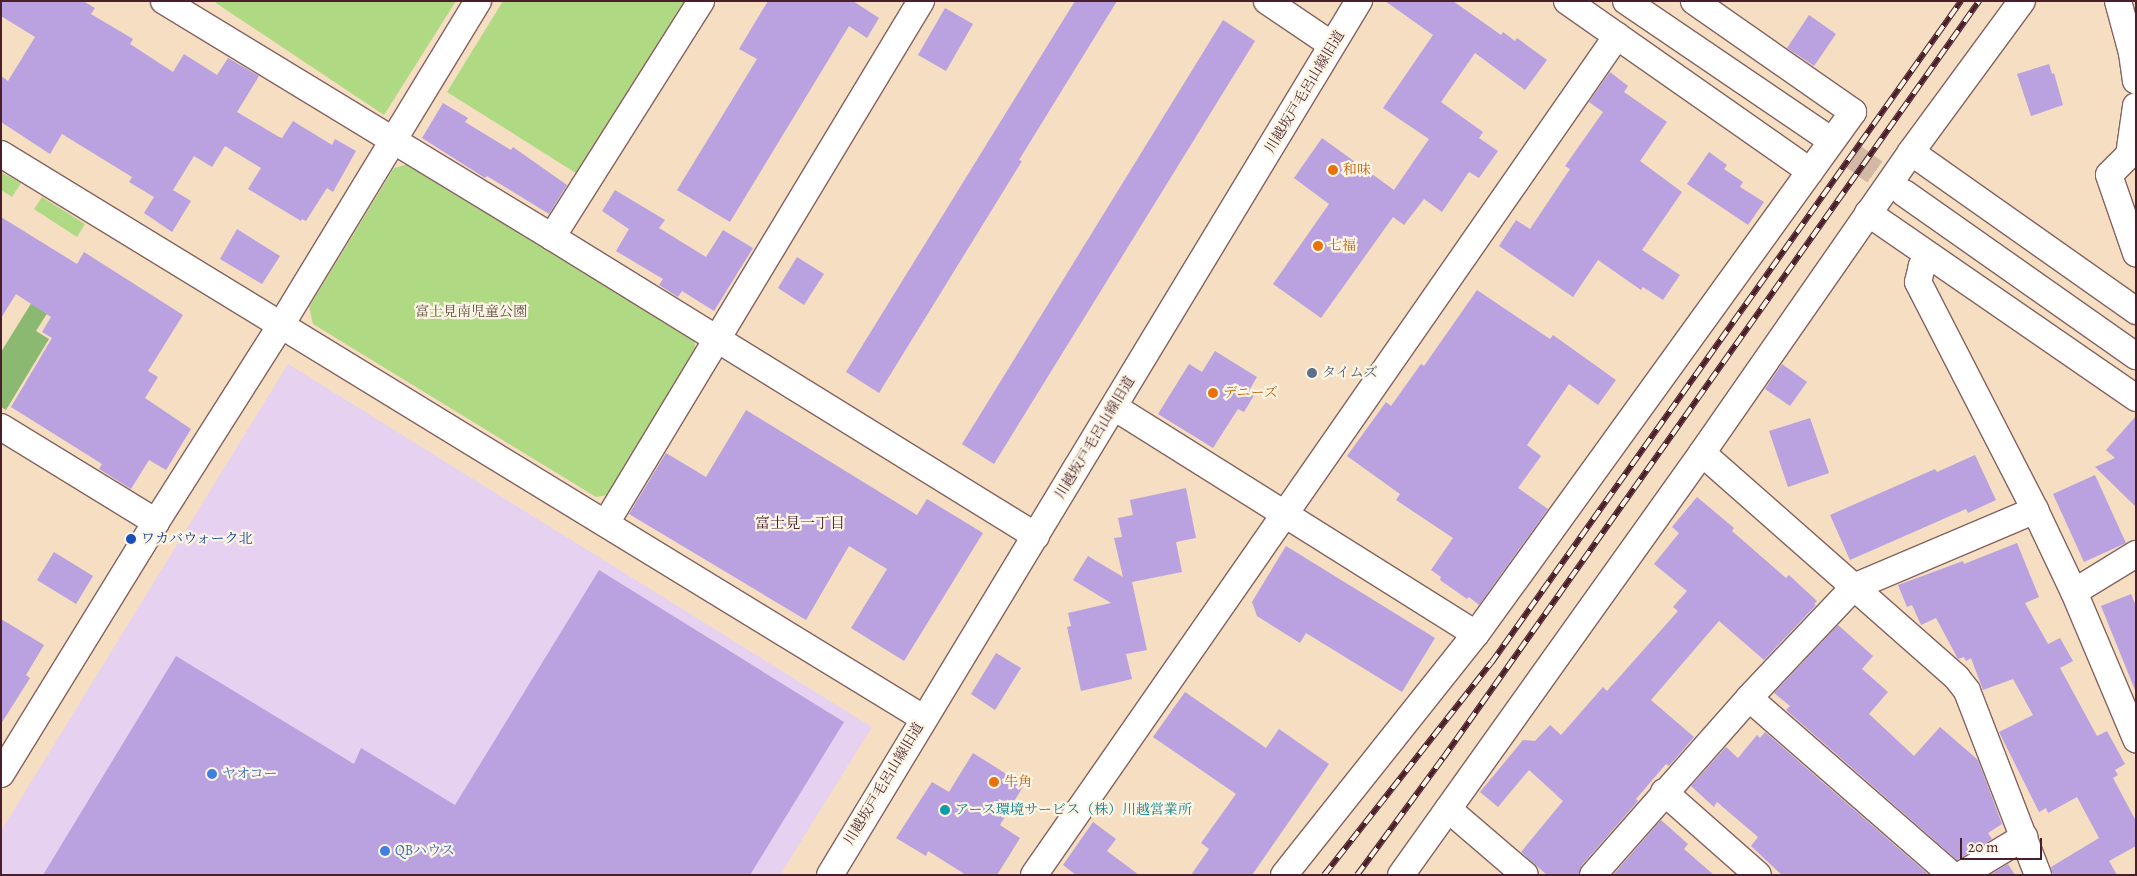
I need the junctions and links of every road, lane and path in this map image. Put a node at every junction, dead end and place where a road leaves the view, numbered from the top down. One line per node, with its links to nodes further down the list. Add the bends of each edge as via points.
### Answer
1 (164, 1): 17 (street)
2 (478, 1): 17 (street)
3 (701, 1): 23 (street)
4 (921, 1): 28 (street)
5 (1267, 1): 13 (street)
6 (1359, 1): 13 (street, 川越坂戸毛呂山線旧道)
7 (1567, 1): 12 (street)
8 (1626, 1): 16 (street)
9 (1694, 1): 20 (street, via 1853,112)
10 (2022, 1): 18 (street)
11 (2118, 1): 14 (street)
12 (1616, 36): 20 (street); 35 (street)
13 (1332, 45): 31 (street, 川越坂戸毛呂山線旧道)
14 (2136, 81)
15 (2136, 106): 24 (street, via 2129,155 2109,175)
16 (1822, 134)
17 (393, 141): 23 (street); 27 (street)
18 (1911, 152): 22 (street); 26 (street)
19 (1, 154): 27 (street)
20 (1810, 171): 42 (street)
21 (1904, 193): 29 (street)
22 (1868, 213): 25 (street); 33 (street)
23 (552, 237): 28 (street)
24 (2136, 253)
25 (1928, 255): 30 (street); 34 (street, via 1918,282)
26 (2136, 311)
27 (281, 325): 36 (street); 37 (street)
28 (718, 340): 37 (street); 38 (street)
29 (2136, 356)
30 (2136, 398)
31 (1114, 407): 35 (street); 38 (street, 川越坂戸毛呂山線旧道)
32 (1, 427): 36 (street)
33 (1702, 453): 40 (street); 48 (street)
34 (2035, 510): 40 (street); 41 (street)
35 (1285, 516): 42 (street); 51 (street)
36 (156, 522): 46 (street)
37 (606, 523): 44 (street)
38 (1036, 536): 44 (street, 川越坂戸毛呂山線旧道)
39 (2136, 554): 41 (street)
40 (1854, 587): 43 (street); 49 (street, via 1957,678 1967,691)
41 (2074, 592): 45 (street)
42 (1476, 634): 52 (street)
43 (1750, 698): 47 (street); 57 (street)
44 (924, 718): 50 (street, 川越坂戸毛呂山線旧道)
45 (2136, 739)
46 (1, 774)
47 (1664, 792): 55 (street); 56 (street)
48 (1448, 810): 53 (street); 54 (street)
49 (2024, 836): 58 (street); 59 (street)
50 (830, 875)
51 (1034, 875)
52 (1284, 875)
53 (1401, 875)
54 (1525, 875)
55 (1593, 875)
56 (1758, 875)
57 (1952, 875)
58 (1961, 875)
59 (2038, 875)

